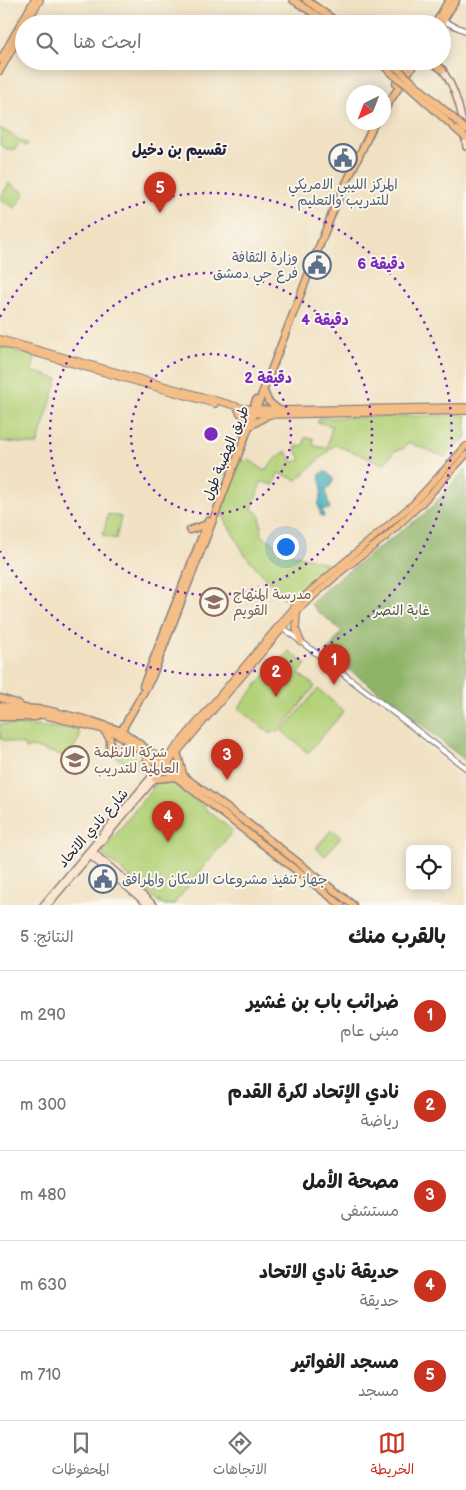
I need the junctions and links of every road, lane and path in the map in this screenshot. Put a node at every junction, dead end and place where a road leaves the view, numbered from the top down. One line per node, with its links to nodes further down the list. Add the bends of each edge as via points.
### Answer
1 (34, 0): 7 (main road)
2 (40, 0): 8 (main road)
3 (293, 0): 9 (highway)
4 (306, 0): 10 (highway)
5 (450, 0): 11 (highway)
6 (456, 0): 12 (highway)
7 (26, 15)
8 (31, 15)
9 (316, 15)
10 (327, 15)
11 (441, 15)
12 (446, 15)
13 (451, 25): 14 (street)
14 (466, 31)
15 (15, 34): 17 (main road)
16 (15, 44): 22 (main road)
17 (0, 60)
18 (394, 70): 23 (highway)
19 (407, 70): 24 (highway)
20 (407, 70): 25 (highway)
21 (443, 70): 30 (main road, via 456,99)
22 (0, 71)
23 (397, 72): 28 (highway, bridge); 29 (highway, bridge)
24 (391, 94)
25 (391, 98)
26 (370, 130): 33 (highway, طريق الهضبة طول, via 333,211)
27 (370, 130): 37 (highway, طريق الهضبة طول, via 330,209)
28 (466, 130)
29 (466, 138)
30 (466, 147)
31 (0, 339): 37 (main road)
32 (0, 343): 36 (main road)
33 (264, 391): 35 (highway, via 268,401); 37 (highway, طريق الهضبة طول)
34 (466, 407): 39 (main road)
35 (279, 410): 37 (main road); 39 (main road)
36 (239, 411): 37 (main road); 41 (highway)
37 (254, 411): 40 (main road); 41 (highway, طريق الهضبة طول)
38 (466, 411): 39 (main road)
39 (311, 412): 40 (main road)
40 (268, 415): 41 (highway)
41 (249, 424): 45 (highway, طريق الهضبة طول); 58 (highway, طريق الهضبة طول, via 152,677)
42 (466, 446): 44 (main road)
43 (466, 456): 44 (main road)
44 (457, 461): 47 (main road)
45 (208, 523): 46 (highway); 58 (highway, طريق الهضبة طول, via 143,686)
46 (190, 530)
47 (385, 533): 48 (main road); 49 (main road, via 315,586)
48 (298, 610): 49 (main road); 50 (main road, via 296,629)
49 (280, 626): 50 (street); 60 (main road); 62 (main road)
50 (301, 642): 63 (street)
51 (0, 698): 52 (highway)
52 (25, 707): 53 (highway); 58 (highway, via 92,721)
53 (5, 708): 54 (highway); 55 (highway)
54 (0, 711)
55 (47, 716): 56 (highway); 57 (highway)
56 (0, 717)
57 (102, 728): 58 (highway); 59 (highway, via 110,739 109,750)
58 (119, 732): 59 (highway); 62 (highway)
59 (131, 743): 61 (highway)
60 (177, 752): 62 (main road); 66 (highway, via 179,768)
61 (144, 754): 62 (highway); 64 (highway)
62 (164, 765): 64 (main road, شارع نادي الاتحاد); 65 (highway); 66 (highway)
63 (466, 768)
64 (154, 777): 65 (highway); 67 (main road, شارع نادي الاتحاد)
65 (177, 778): 72 (highway)
66 (185, 778): 73 (highway)
67 (90, 852): 68 (main road, شارع نادي الاتحاد); 69 (main road, شارع نادي الاتحاد); 70 (main road); 71 (main road)
68 (43, 905)
69 (48, 905)
70 (148, 905)
71 (154, 905)
72 (341, 905)
73 (353, 905)

